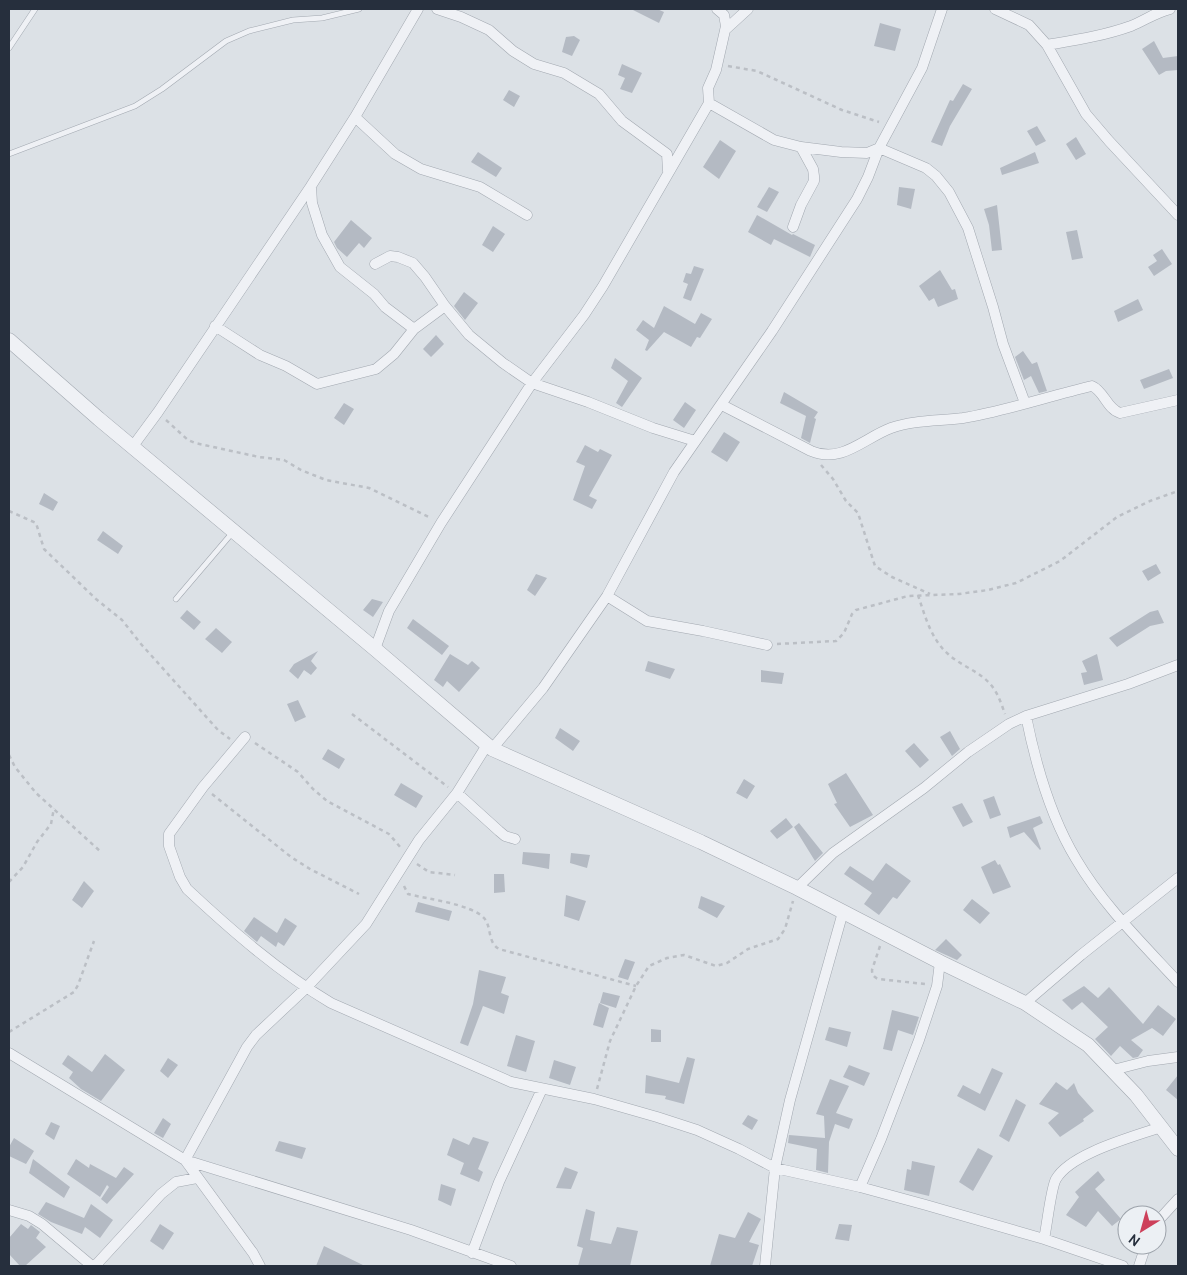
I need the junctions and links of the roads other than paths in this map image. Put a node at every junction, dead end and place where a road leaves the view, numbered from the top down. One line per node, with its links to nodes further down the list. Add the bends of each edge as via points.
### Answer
1 (35, 9): 12 (lane)
2 (359, 9): 17 (lane, via 249,31 226,41 135,106)
3 (418, 9): 14 (street)
4 (437, 9): 18 (street, via 489,30 534,64 564,72 599,94 622,122 666,153)
5 (718, 9): 10 (street, via 726,20)
6 (748, 9): 10 (street)
7 (942, 9): 16 (street, via 922,68)
8 (995, 9): 11 (street, via 1029,24)
9 (1170, 9): 11 (street, via 1090,38)
10 (725, 30): 13 (street, via 708,88)
11 (1047, 45): 21 (street, via 1086,114)
12 (9, 48)
13 (709, 103): 15 (street, via 774,140); 18 (street)
14 (355, 117): 19 (street); 20 (street, via 395,154 421,170 480,187)
15 (801, 147): 16 (street, via 860,153); 22 (street, via 813,169 814,181 800,205)
16 (879, 148): 30 (street, via 926,168 948,192 968,228 1003,344); 31 (street, via 857,199)
17 (9, 154)
18 (668, 172): 28 (street, via 603,286)
19 (311, 186): 25 (street); 26 (street, via 312,203 322,234 340,267)
20 (528, 215)
21 (1178, 215)
22 (793, 227)
23 (375, 264): 24 (street, via 390,256 413,263)
24 (445, 306): 26 (street); 28 (street, via 469,335)
25 (215, 326): 26 (street, via 260,355 317,384 376,369 394,354); 33 (street)
26 (414, 329)
27 (9, 340): 33 (street)
28 (532, 383): 32 (street); 38 (street, via 492,441 389,611)
29 (1178, 400): 30 (street, via 1120,413 1113,410 1092,386)
30 (1025, 403): 31 (street, via 963,418 902,424 830,456 805,448)
31 (722, 405): 32 (street)
32 (694, 441): 35 (street)
33 (133, 446): 34 (street)
34 (234, 532): 36 (lane); 38 (street)
35 (607, 596): 37 (street, via 647,621); 42 (street, via 543,688)
36 (176, 599)
37 (767, 645)
38 (375, 649): 42 (street)
39 (1178, 665): 40 (street)
40 (1026, 716): 46 (street, via 968,752 833,853); 48 (street, via 1056,822 1076,860)
41 (245, 737): 51 (street, via 168,836 169,846 183,884 246,941)
42 (490, 747): 43 (street); 46 (street)
43 (457, 793): 44 (street, via 505,836); 51 (street, via 419,840 366,924)
44 (515, 839)
45 (1178, 878): 48 (street)
46 (797, 888): 47 (street)
47 (843, 912): 49 (street); 60 (street, via 790,1100)
48 (1122, 922): 50 (street); 52 (street)
49 (940, 962): 52 (street); 62 (street, via 937,986 919,1040)
50 (1178, 982)
51 (306, 988): 56 (street, via 331,1004 511,1082); 59 (street, via 247,1047)
52 (1025, 1003): 55 (street, via 1088,1045)
53 (9, 1053): 59 (street)
54 (1178, 1057): 55 (street)
55 (1113, 1070): 57 (street)
56 (542, 1089): 60 (street, via 594,1099 697,1130); 67 (street, via 499,1182)
57 (1161, 1127): 58 (street); 66 (street, via 1070,1164 1055,1180)
58 (1178, 1149)
59 (185, 1160): 61 (street); 67 (street, via 411,1230)
60 (775, 1168): 62 (street); 71 (street)
61 (198, 1178): 68 (street, via 176,1182 160,1194); 69 (street)
62 (860, 1187): 66 (street)
63 (1178, 1198): 65 (street)
64 (9, 1210): 68 (street, via 42,1224)
65 (1167, 1211)
66 (1044, 1239): 72 (street)
67 (472, 1253): 70 (street)
68 (94, 1266)
69 (260, 1266)
70 (511, 1266)
71 (765, 1266)
72 (1123, 1266)

